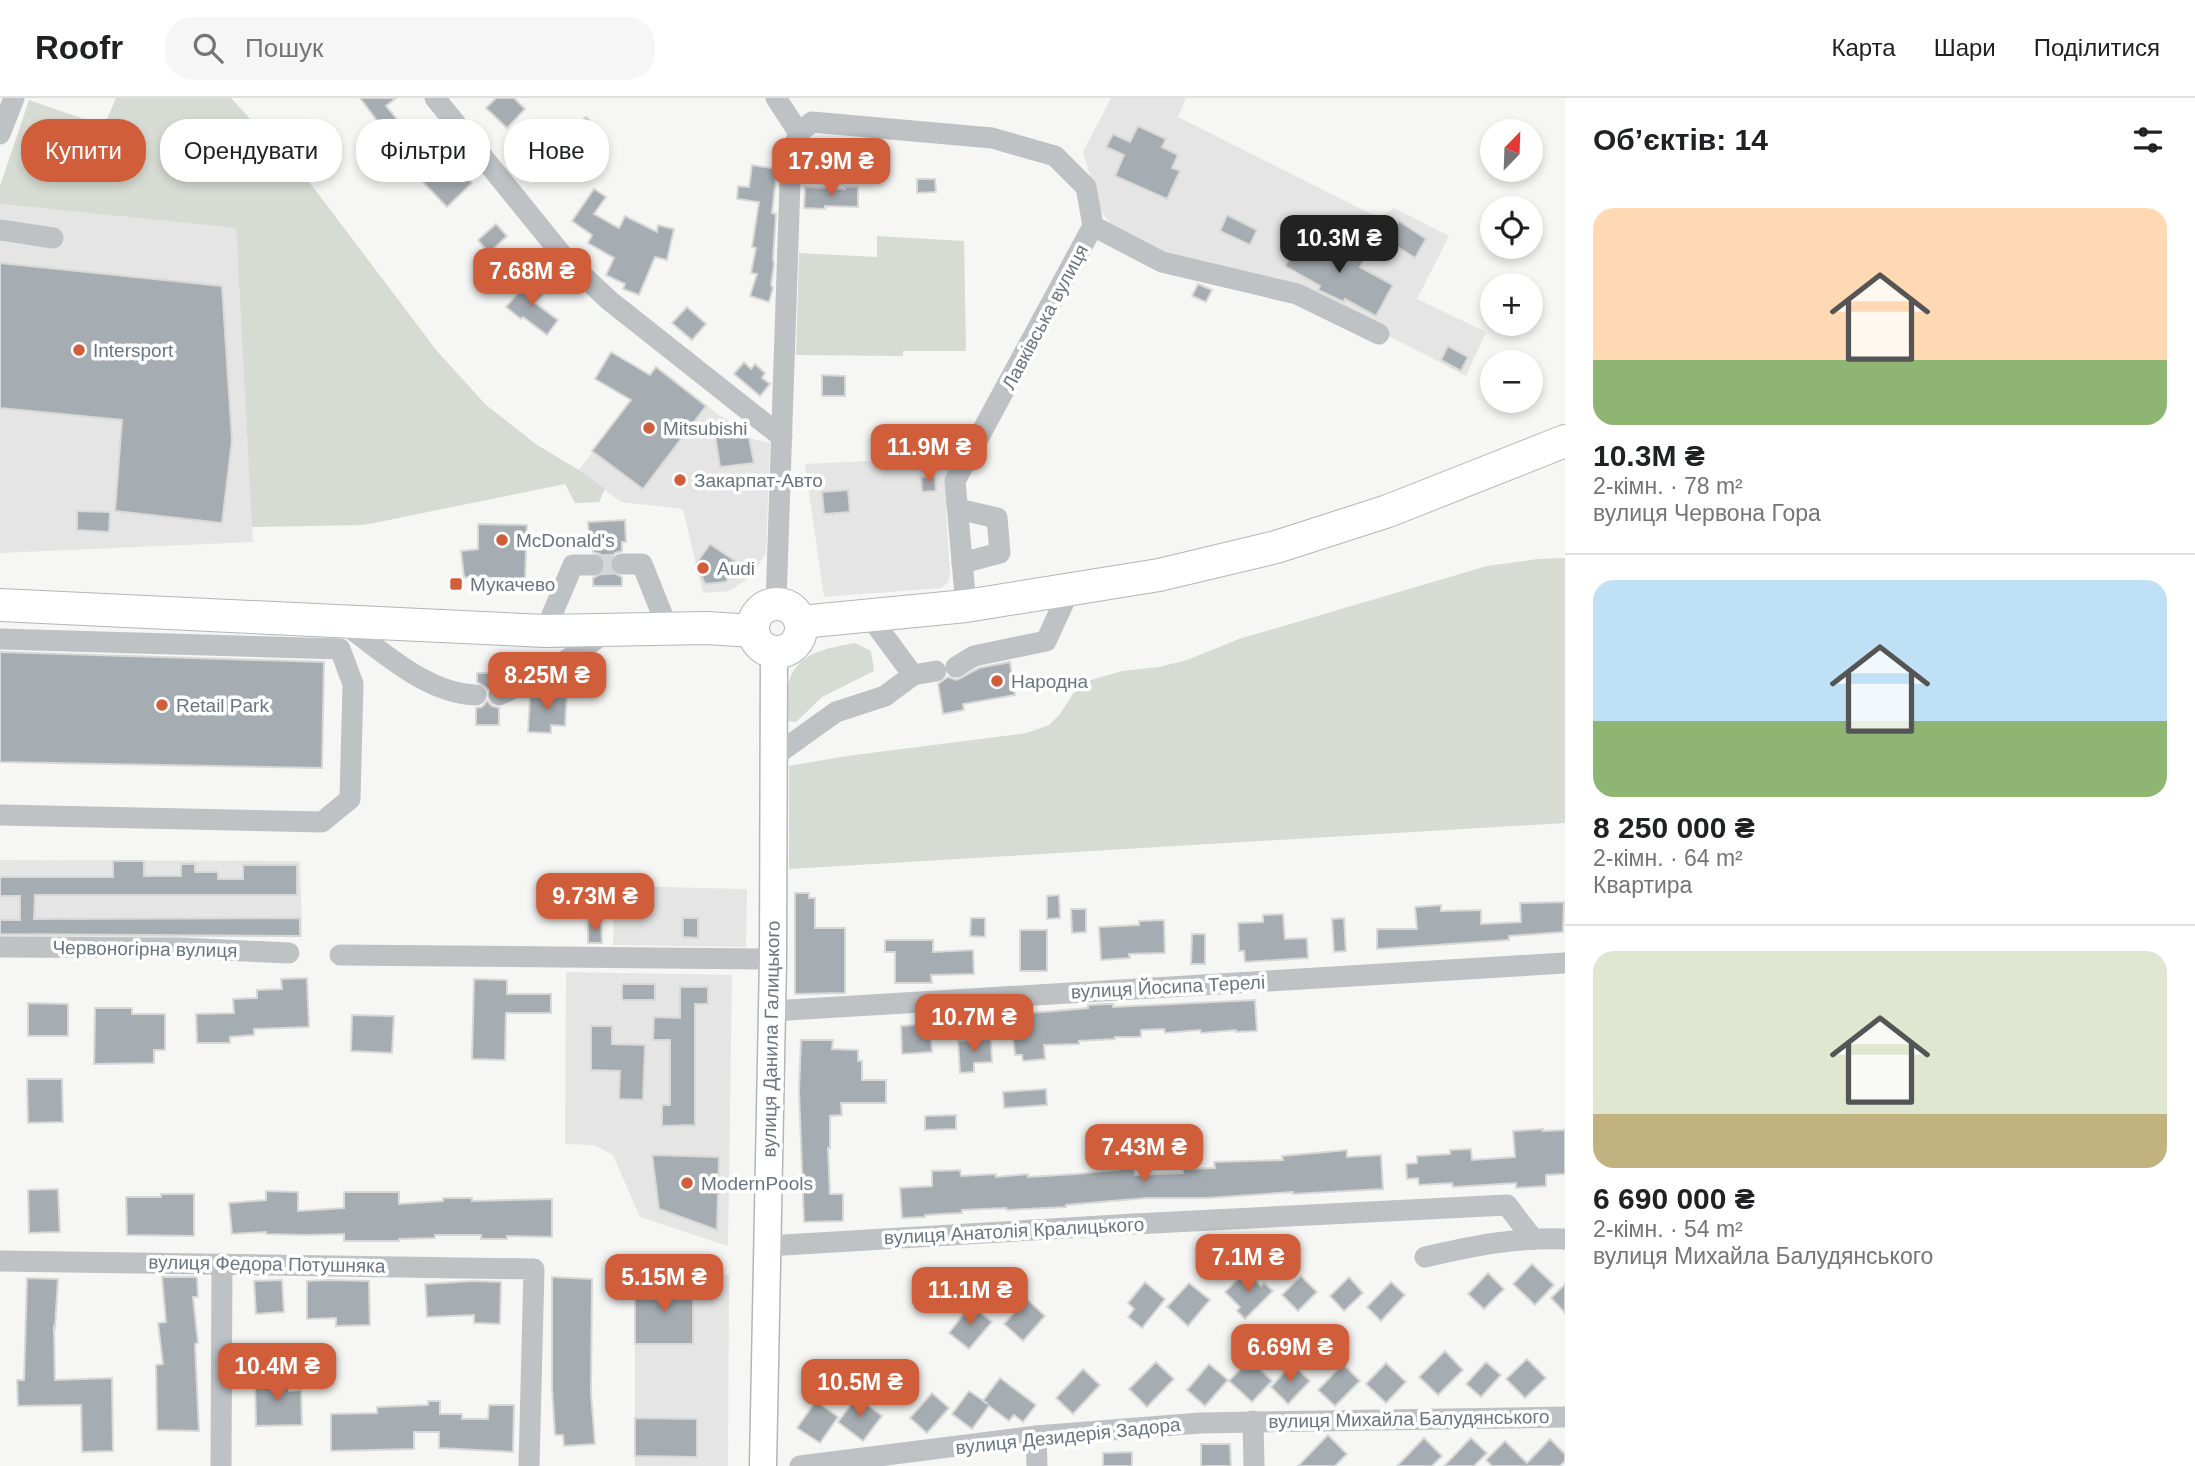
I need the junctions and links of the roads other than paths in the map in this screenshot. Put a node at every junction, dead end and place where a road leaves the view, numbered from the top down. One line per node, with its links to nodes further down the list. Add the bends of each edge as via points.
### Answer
1 (14, 98): 5 (street)
2 (435, 98): 10 (street, via 568,262 611,302)
3 (776, 98): 4 (street)
4 (799, 133): 6 (street, via 812,122 992,138 1055,156 1086,187); 10 (street, via 791,153)
5 (0, 134)
6 (1093, 226): 9 (street, via 1162,262 1297,294); 12 (street, Лавківська вулиця, via 956,481)
7 (0, 230): 8 (street)
8 (52, 237)
9 (1379, 334)
10 (782, 437): 17 (street)
11 (1565, 441): 16 (highway, via 1388,511 1276,547 1159,575)
12 (958, 509): 13 (street, Лавківська вулиця); 13 (street, via 997,518 1000,553)
13 (962, 563): 19 (street, Лавківська вулиця)
14 (622, 564): 22 (street, via 642,564)
15 (593, 565): 24 (street, via 572,565)
16 (1070, 589): 19 (highway); 28 (street, via 1046,641 974,656 946,669)
17 (776, 603): 21 (highway, via 787,605); 27 (highway, via 758,612 753,621)
18 (2, 604): 23 (highway)
19 (966, 606): 20 (highway)
20 (870, 617): 21 (highway); 28 (street)
21 (801, 622): 27 (highway, via 802,632 792,648)
22 (668, 629): 25 (highway); 27 (highway, via 707,628)
23 (336, 631): 24 (highway); 26 (street); 29 (street, via 459,695); 32 (street, via 353,684 350,799 322,822)
24 (545, 631): 25 (highway)
25 (608, 631): 30 (street, via 549,673)
26 (0, 639)
27 (763, 641): 31 (main road, вулиця Данила Галицького, via 773,696)
28 (913, 676): 31 (street, via 885,696 836,712)
29 (477, 695)
30 (499, 695)
31 (774, 757): 36 (main road, вулиця Данила Галицького)
32 (0, 815)
33 (0, 947): 34 (street, Червоногірна вулиця)
34 (289, 953)
35 (340, 955): 36 (street)
36 (773, 959): 38 (main road, вулиця Данила Галицького)
37 (1565, 963): 38 (street, вулиця Йосипа Терелі)
38 (772, 1011): 41 (main road, вулиця Данила Галицького)
39 (1529, 1233): 40 (street); 41 (street, вулиця Анатолія Кралицького, via 1507,1205); 42 (street)
40 (1565, 1239)
41 (767, 1246): 50 (main road, вулиця Данила Галицького)
42 (1425, 1257)
43 (0, 1261): 44 (street, вулиця Федора Потушняка)
44 (222, 1263): 48 (street); 49 (street, вулиця Федора Потушняка, via 534,1269)
45 (1565, 1418): 46 (street, вулиця Михайла Балудянського)
46 (1253, 1421): 47 (street, вулиця Дезидерія Задора); 53 (street)
47 (1036, 1436): 51 (street, вулиця Дезидерія Задора); 52 (street)
48 (220, 1466)
49 (529, 1466)
50 (763, 1466)
51 (800, 1466)
52 (1037, 1466)
53 (1254, 1466)

